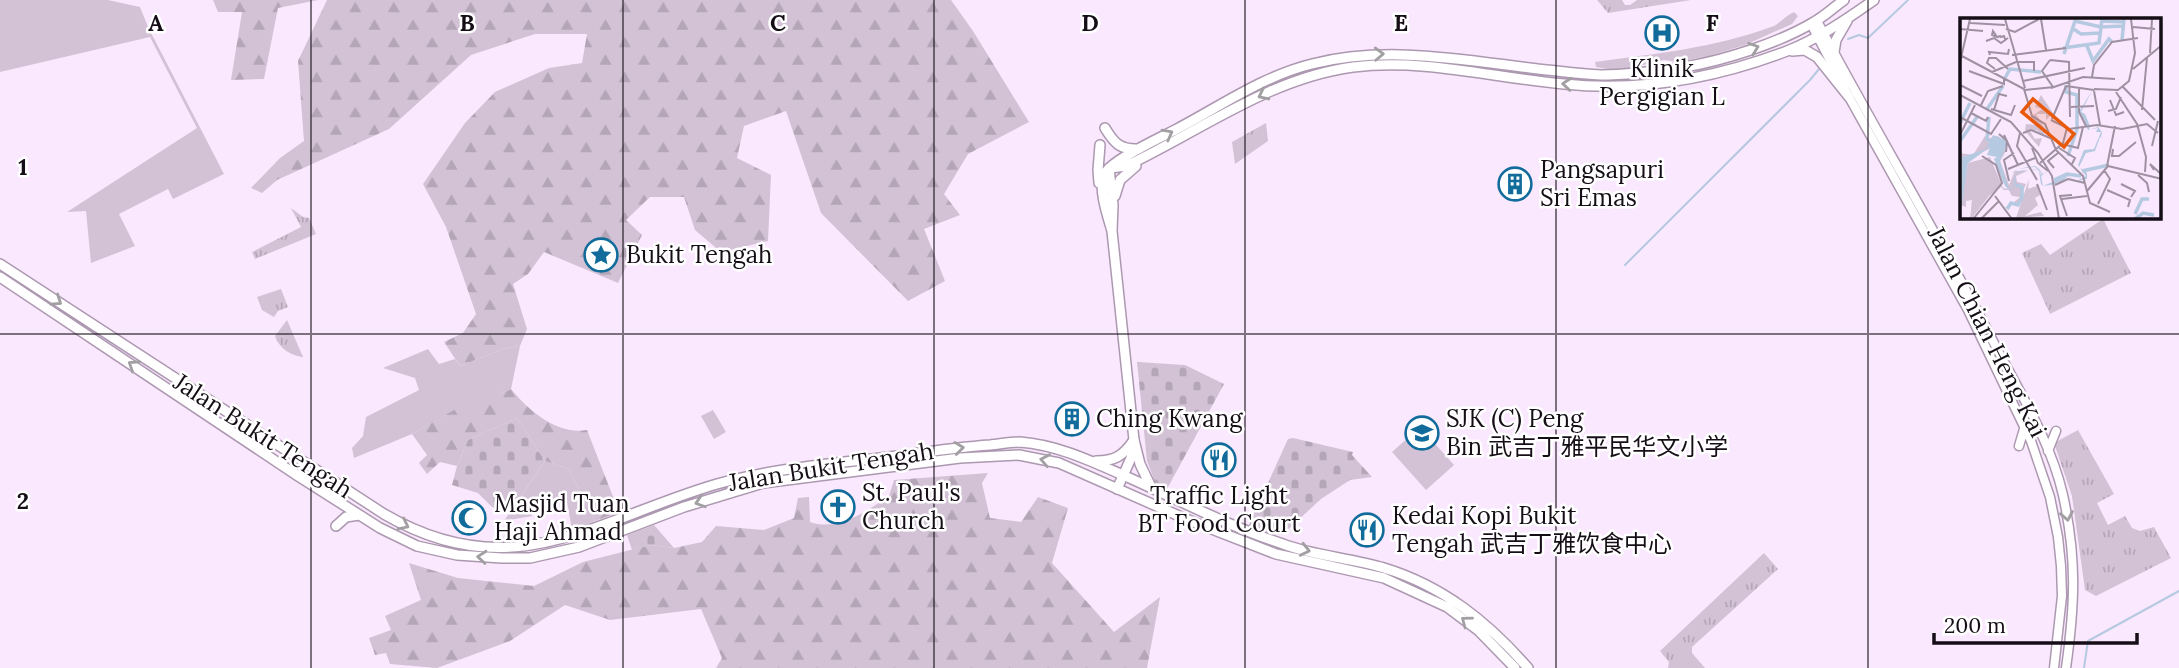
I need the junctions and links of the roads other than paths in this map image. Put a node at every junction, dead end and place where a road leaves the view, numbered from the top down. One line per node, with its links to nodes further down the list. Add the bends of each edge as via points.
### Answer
1 (1844, 0): 4 (main road)
2 (1874, 0): 3 (main road)
3 (1851, 17): 5 (main road); 7 (main road, via 1841,29)
4 (1814, 22): 5 (main road, Jalan Chian Heng Kai); 11 (main road, one-way to 4, via 1268,80 1310,64 1352,56 1430,56 1608,74 1699,63 1750,50)
5 (1820, 35): 6 (main road); 7 (main road, Jalan Chian Heng Kai); 8 (main road, Jalan Chian Heng Kai)
6 (1789, 51): 8 (main road, via 1805,50 1817,57); 12 (main road, one-way to 12, via 1708,76 1601,87 1460,69 1353,67 1313,75 1272,91)
7 (1834, 52): 21 (main road, Jalan Chian Heng Kai, via 1937,235)
8 (1849, 97): 17 (main road, Jalan Chian Heng Kai, via 1968,310)
9 (1105, 128): 11 (main road, via 1117,145)
10 (1100, 145): 14 (main road, via 1097,170)
11 (1140, 148): 13 (main road)
12 (1152, 155): 13 (main road); 14 (main road, via 1120,180)
13 (1109, 168): 14 (main road, via 1103,178)
14 (1109, 207): 19 (main road)
15 (0, 264): 22 (main road, Jalan Bukit Tengah, one-way to 22, via 384,514 404,526 460,544 529,547 763,473 960,447 1019,442)
16 (0, 277): 26 (main road, Jalan Bukit Tengah, one-way to 16)
17 (2025, 428): 20 (main road); 30 (main road, Jalan Chian Heng Kai, via 2050,497 2058,537 2062,596)
18 (2056, 431): 21 (main road)
19 (1134, 440): 22 (main road, via 1115,459); 23 (main road); 24 (main road)
20 (2019, 446)
21 (2048, 451): 31 (main road, Jalan Chian Heng Kai, one-way to 31, via 2062,492 2073,554)
22 (1093, 461): 23 (main road, Jalan Bukit Tengah)
23 (1124, 475): 24 (main road, Jalan Bukit Tengah); 25 (main road)
24 (1151, 487): 29 (main road, Jalan Bukit Tengah, one-way to 29, via 1286,546 1383,568 1425,585 1484,622)
25 (1117, 489): 26 (main road, Jalan Bukit Tengah, one-way to 26, via 1059,463 1019,455 880,467 763,483 579,547 530,558 457,555 425,548); 28 (main road, Jalan Bukit Tengah, one-way to 25, via 1479,631 1427,597 1384,578 1264,550)
26 (359, 514): 27 (main road)
27 (336, 526)
28 (1515, 668)
29 (1528, 668)
30 (2054, 668)
31 (2066, 668)

